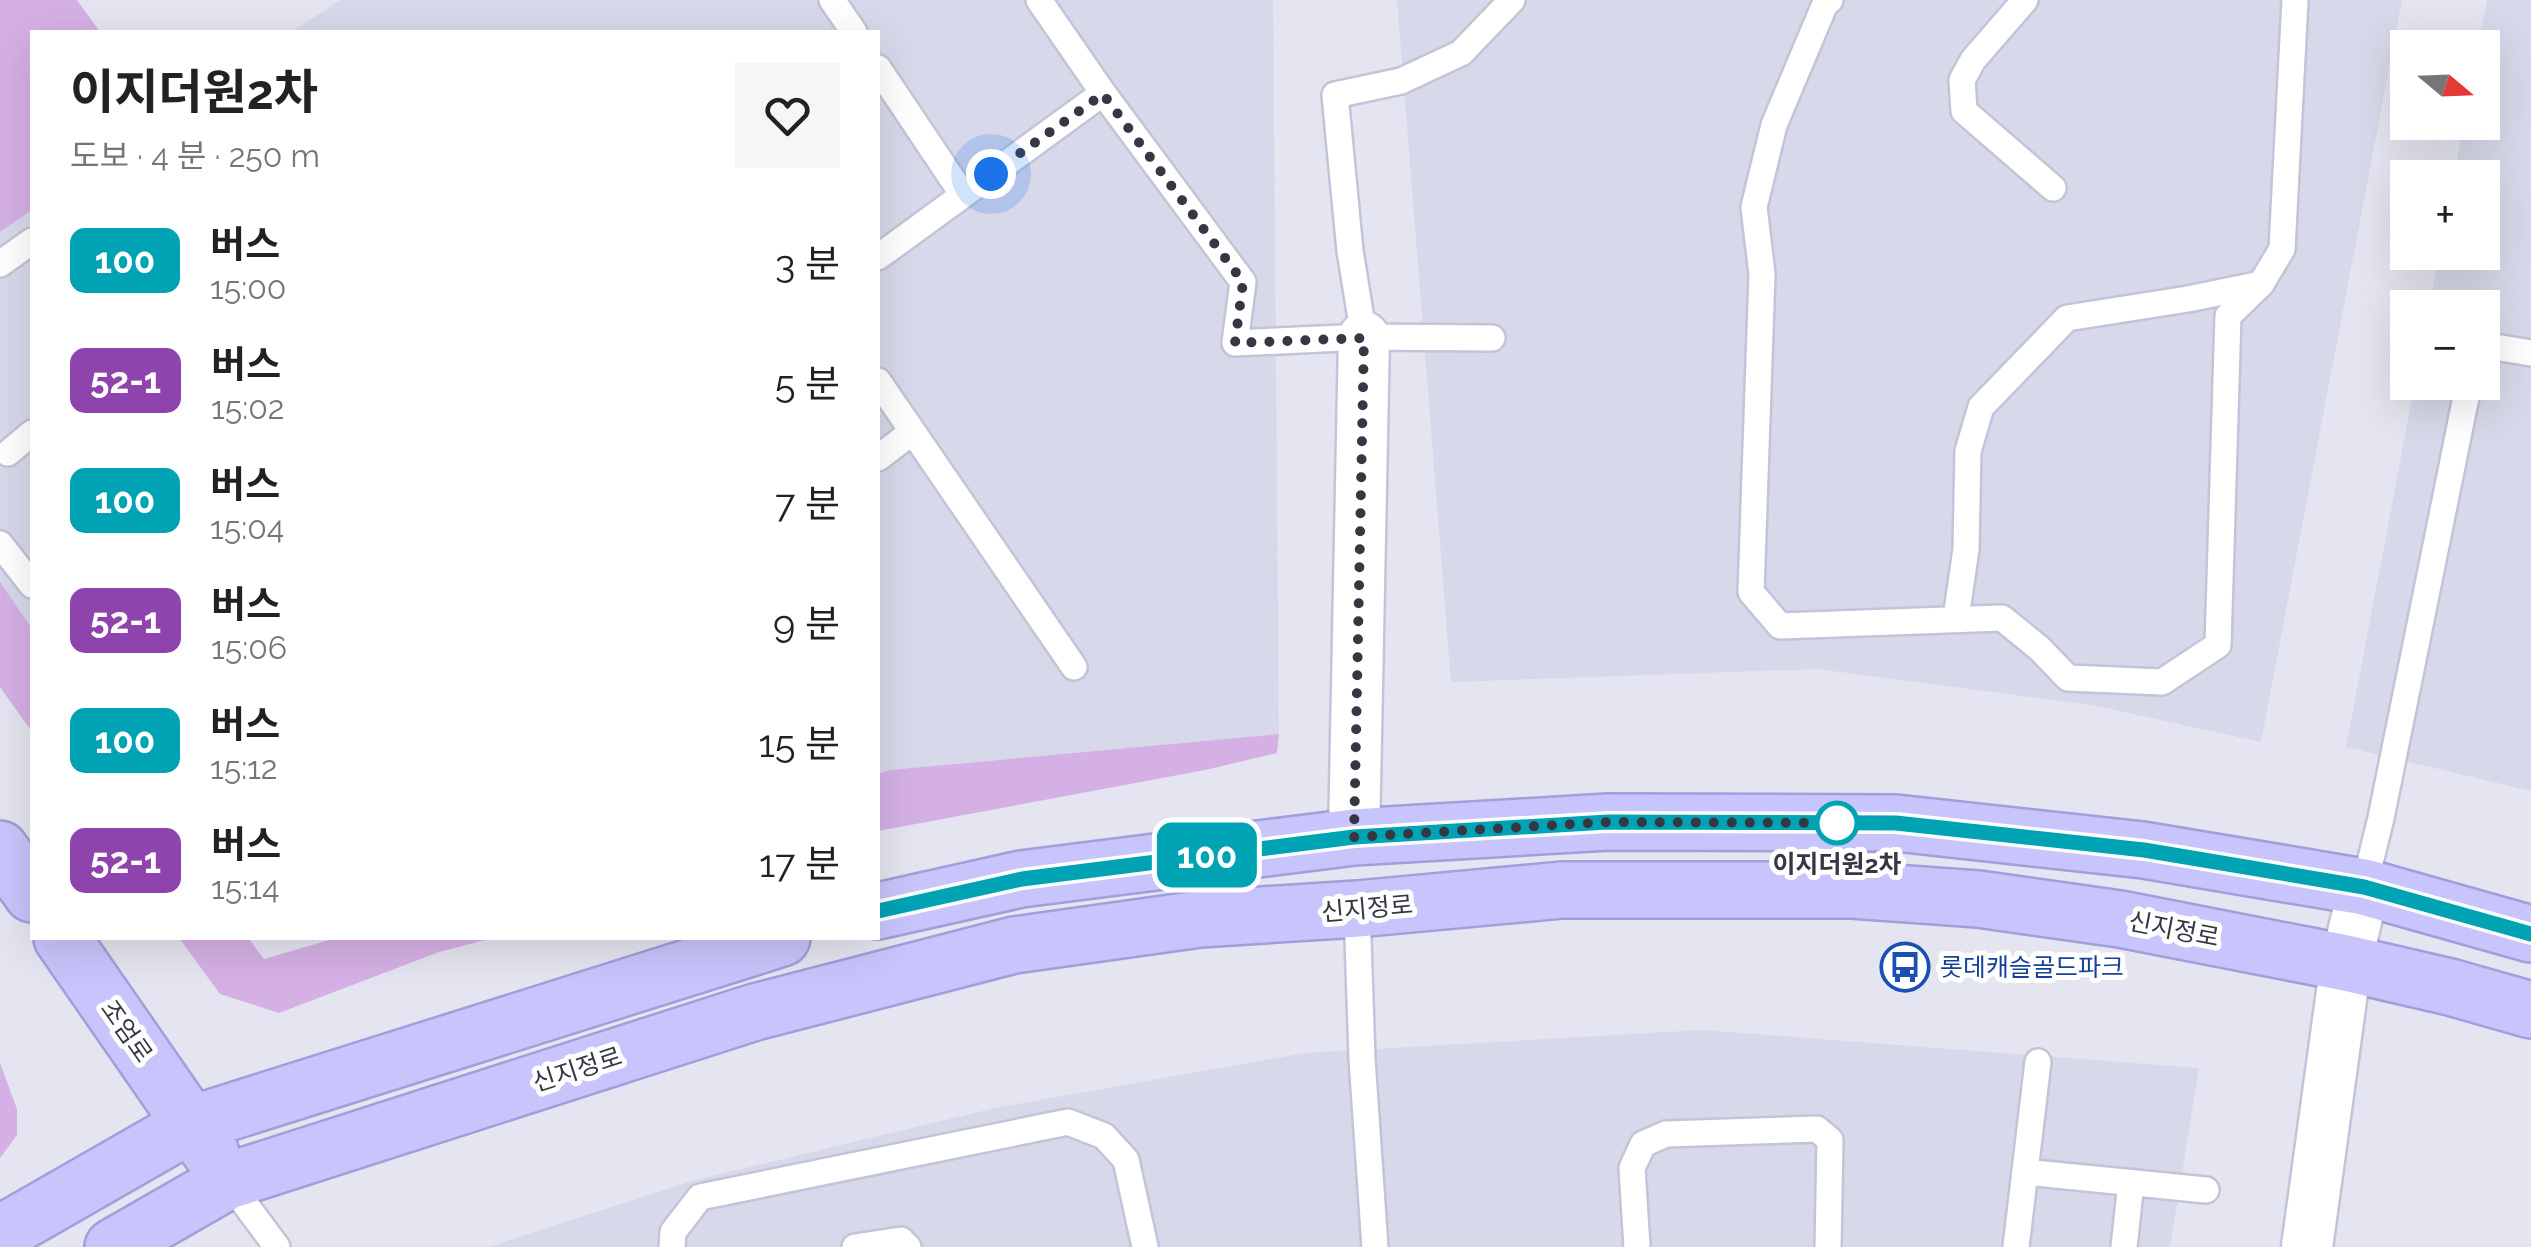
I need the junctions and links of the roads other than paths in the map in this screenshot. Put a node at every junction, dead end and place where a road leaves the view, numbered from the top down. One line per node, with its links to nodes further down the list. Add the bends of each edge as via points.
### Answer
1 (832, 0): 7 (lane)
2 (1039, 0): 9 (lane)
3 (1512, 0): 16 (lane, via 1461,53 1401,81 1335,95)
4 (1830, 0): 28 (lane, via 1774,125 1754,207 1762,274 1752,592 1780,626)
5 (2024, 0): 10 (lane, via 1962,80 1964,111)
6 (2295, 0): 15 (lane, via 2282,249)
7 (853, 30)
8 (880, 71): 11 (lane)
9 (1103, 94): 11 (lane); 16 (lane, via 1243,282 1235,343)
10 (2052, 188)
11 (962, 194): 13 (lane)
12 (30, 242): 14 (lane)
13 (880, 256)
14 (0, 264)
15 (2261, 284): 28 (lane, via 2067,318 1981,407 1968,451 1966,549); 28 (lane, via 2228,316 2218,645 2162,682 2068,678 2002,618)
16 (1364, 338): 17 (lane); 30 (street)
17 (1492, 338)
18 (2500, 348): 19 (lane)
19 (2531, 354)
20 (880, 383): 22 (lane)
21 (2465, 400): 32 (lane)
22 (912, 432): 25 (lane); 29 (lane)
23 (30, 435): 24 (lane)
24 (8, 453)
25 (880, 456)
26 (0, 544): 27 (lane)
27 (30, 583)
28 (1956, 618)
29 (1074, 668)
30 (1354, 837): 32 (street, via 1608,822 1896,823 2144,850); 34 (street); 35 (street, via 1022,879)
31 (0, 849): 33 (street)
32 (2364, 887): 36 (street); 39 (street)
33 (30, 891)
34 (1356, 909): 39 (street, 신지정로, via 1562,890 1852,890 2120,919); 44 (street, 신지정로, via 1200,919 1014,945 755,1012); 54 (lane)
35 (880, 911)
36 (2531, 934)
37 (63, 940): 42 (street, 조엄로)
38 (776, 940): 42 (street)
39 (2346, 962): 40 (street, 신지정로); 59 (street)
40 (2531, 1010)
41 (2038, 1062): 43 (lane)
42 (192, 1124): 44 (street, 조엄로); 47 (street)
43 (2025, 1172): 45 (lane); 57 (lane)
44 (228, 1181): 48 (street, 신지정로); 49 (lane)
45 (2131, 1183): 46 (lane); 58 (lane)
46 (2206, 1190)
47 (14, 1226)
48 (114, 1247)
49 (276, 1247)
50 (672, 1247): 53 (lane, via 673,1232 700,1197 1068,1122 1104,1136 1126,1160)
51 (855, 1247): 52 (lane, via 901,1240)
52 (908, 1247)
53 (1145, 1247)
54 (1375, 1247)
55 (1637, 1247): 56 (lane, via 1632,1168 1643,1144 1666,1134 1817,1129 1830,1140)
56 (1828, 1247)
57 (2016, 1247)
58 (2124, 1247)
59 (2307, 1247)

